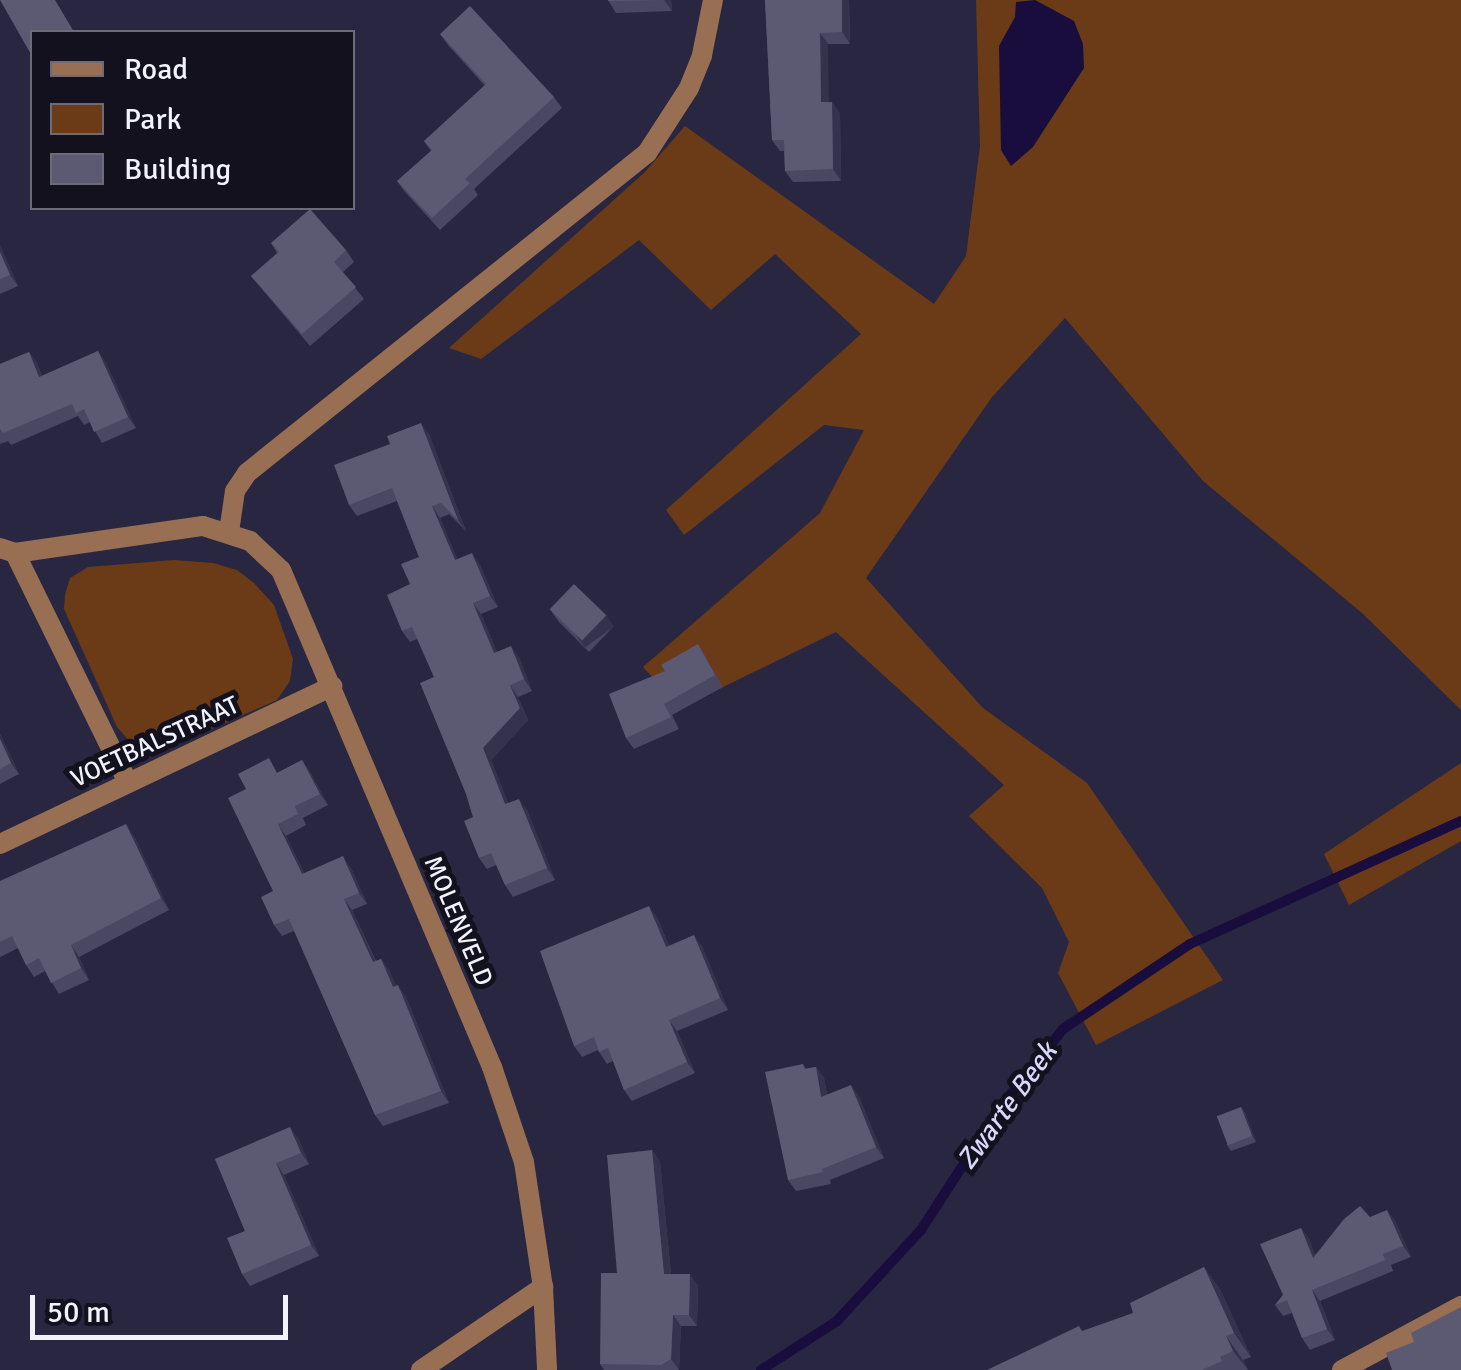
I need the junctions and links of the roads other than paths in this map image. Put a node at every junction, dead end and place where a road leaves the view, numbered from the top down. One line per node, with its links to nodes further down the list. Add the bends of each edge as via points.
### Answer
1 (712, 0): 2 (street, via 702,55 647,153 247,473 235,491)
2 (229, 532): 3 (street, via 203,526); 4 (street, MOLENVELD, via 262,550 280,570)
3 (7, 551): 5 (street)
4 (332, 686): 5 (street, VOETBALSTRAAT); 7 (street, MOLENVELD, via 492,1067 524,1162)
5 (128, 783): 6 (street, VOETBALSTRAAT)
6 (0, 844)
7 (543, 1287): 9 (street); 10 (street, MOLENVELD)
8 (1461, 1306): 11 (street)
9 (421, 1370)
10 (547, 1370)
11 (1342, 1370)

